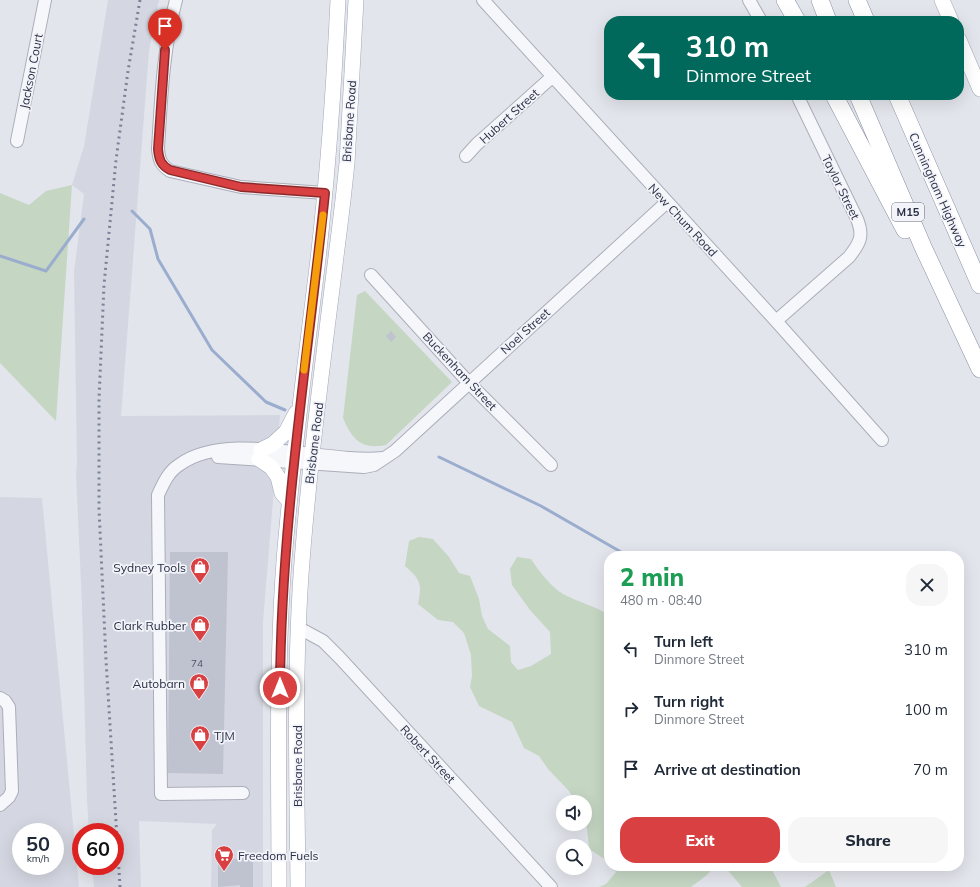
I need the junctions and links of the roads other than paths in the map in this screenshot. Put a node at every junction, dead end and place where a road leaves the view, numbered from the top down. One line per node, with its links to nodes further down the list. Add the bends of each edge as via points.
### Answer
1 (45, 0): 23 (street, Jackson Court)
2 (176, 0): 25 (street, via 165,50 162,86 158,149 163,167 241,187)
3 (338, 0): 25 (main road, Brisbane Road, via 335,76)
4 (356, 0): 37 (main road, Brisbane Road, via 347,163)
5 (484, 0): 17 (street, New Chum Road)
6 (749, 0): 11 (street)
7 (785, 0): 12 (highway)
8 (820, 0): 13 (highway)
9 (857, 0): 14 (highway)
10 (942, 0): 15 (main road)
11 (758, 16)
12 (794, 16)
13 (826, 16)
14 (864, 16)
15 (949, 16)
16 (964, 52): 18 (main road)
17 (552, 77): 24 (street, Hubert Street); 26 (street, New Chum Road)
18 (980, 89)
19 (799, 100): 29 (street, Taylor Street, via 857,219 861,237 849,257)
20 (837, 100): 30 (highway)
21 (860, 100): 30 (highway, M15)
22 (899, 100): 28 (highway, Cunningham Highway / M15)
23 (17, 141)
24 (466, 156)
25 (325, 193): 33 (main road, Brisbane Road)
26 (667, 202): 29 (street, New Chum Road); 32 (street, Noel Street)
27 (370, 275): 32 (street, Buckenham Street)
28 (980, 285)
29 (776, 321): 34 (street, New Chum Road)
30 (960, 327): 31 (highway, M15)
31 (980, 369)
32 (469, 383): 37 (street, Noel Street, via 395,451 383,458); 38 (street, Buckenham Street)
33 (299, 409): 35 (main road, via 286,432); 36 (main road, Brisbane Road)
34 (882, 440)
35 (260, 454): 36 (street, Noel Street); 39 (main road, via 278,477 282,493); 44 (street, Noel Street, via 222,449 191,458 166,478 158,495 161,794)
36 (294, 457): 37 (street, Noel Street); 39 (main road, Brisbane Road)
37 (312, 458): 40 (main road, Brisbane Road, via 303,548)
38 (551, 465)
39 (289, 501): 46 (main road, Brisbane Road, via 280,641)
40 (299, 628): 47 (main road, Brisbane Road); 48 (street, Robert Street, via 322,641 340,658)
41 (0, 698): 43 (street, via 9,707)
42 (0, 754): 43 (street)
43 (11, 766): 45 (street, via 12,791)
44 (243, 794)
45 (2, 801)
46 (279, 887)
47 (298, 887)
48 (551, 887)

